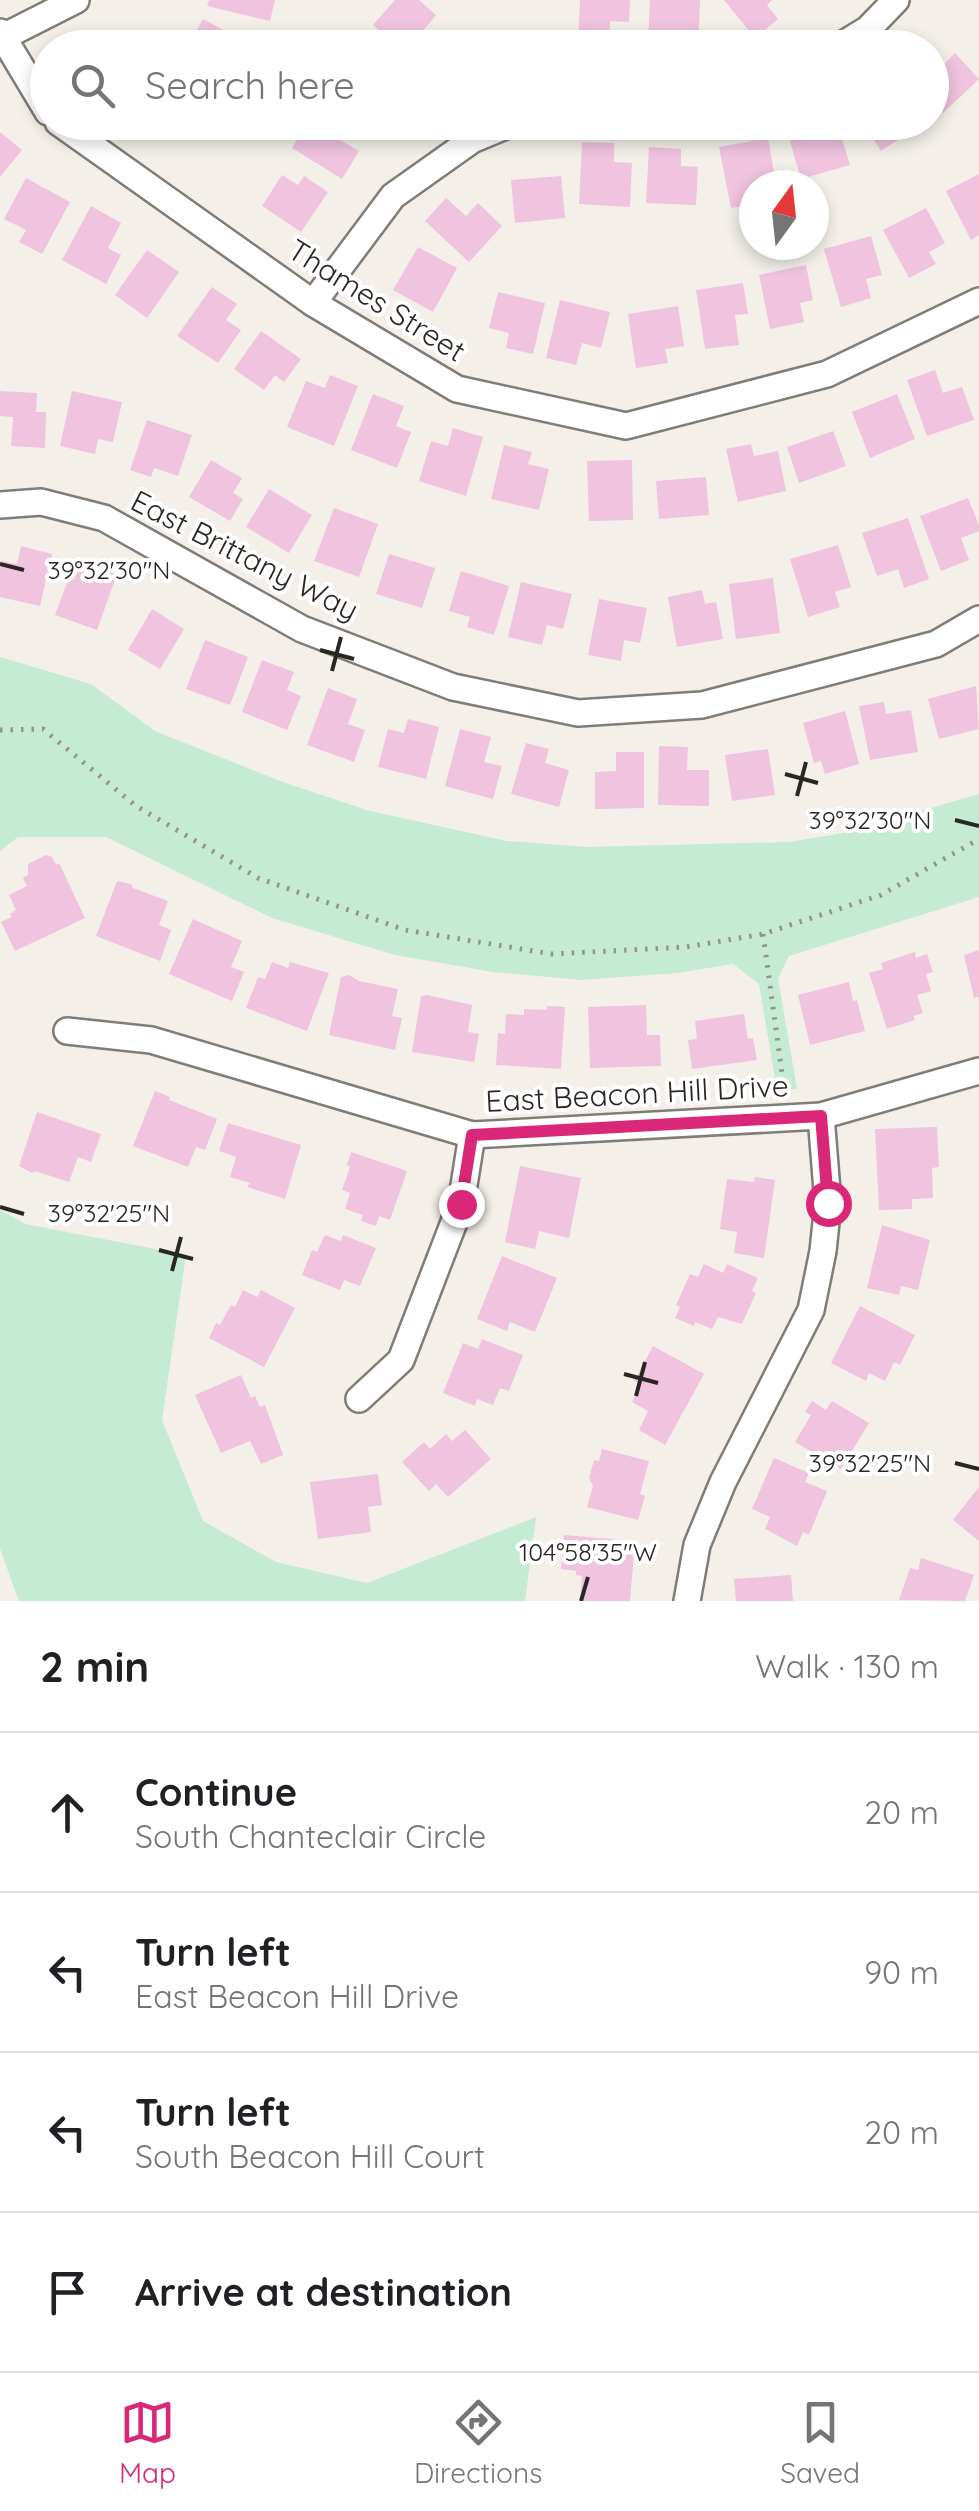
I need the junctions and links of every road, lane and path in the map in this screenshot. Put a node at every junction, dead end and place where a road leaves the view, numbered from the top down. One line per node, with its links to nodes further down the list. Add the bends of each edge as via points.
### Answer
1 (76, 0): 4 (street)
2 (896, 0): 3 (street)
3 (866, 30)
4 (2, 34): 5 (street)
5 (30, 81)
6 (83, 140): 9 (street, Thames Street)
7 (472, 140): 9 (street, via 392,196)
8 (979, 301): 9 (street, Thames Street, via 827,374 626,426 458,388)
9 (312, 303)
10 (0, 504): 11 (street, East Brittany Way, via 41,502 104,518 302,628 453,687 578,713 702,705 936,644)
11 (979, 619)
12 (0, 730): 14 (path, via 43,729 136,806 258,878 404,930 552,954 686,947)
13 (979, 839): 14 (path, via 882,895)
14 (764, 934): 18 (path)
15 (67, 1032): 19 (street, East Beacon Hill Drive, via 151,1040)
16 (979, 1071): 17 (street, East Beacon Hill Drive)
17 (821, 1116): 18 (street, East Beacon Hill Drive); 21 (street, via 828,1203 811,1310 723,1482 697,1545)
18 (788, 1118): 19 (street, East Beacon Hill Drive)
19 (472, 1135): 20 (street, via 461,1204 401,1360)
20 (359, 1399)
21 (687, 1601)

